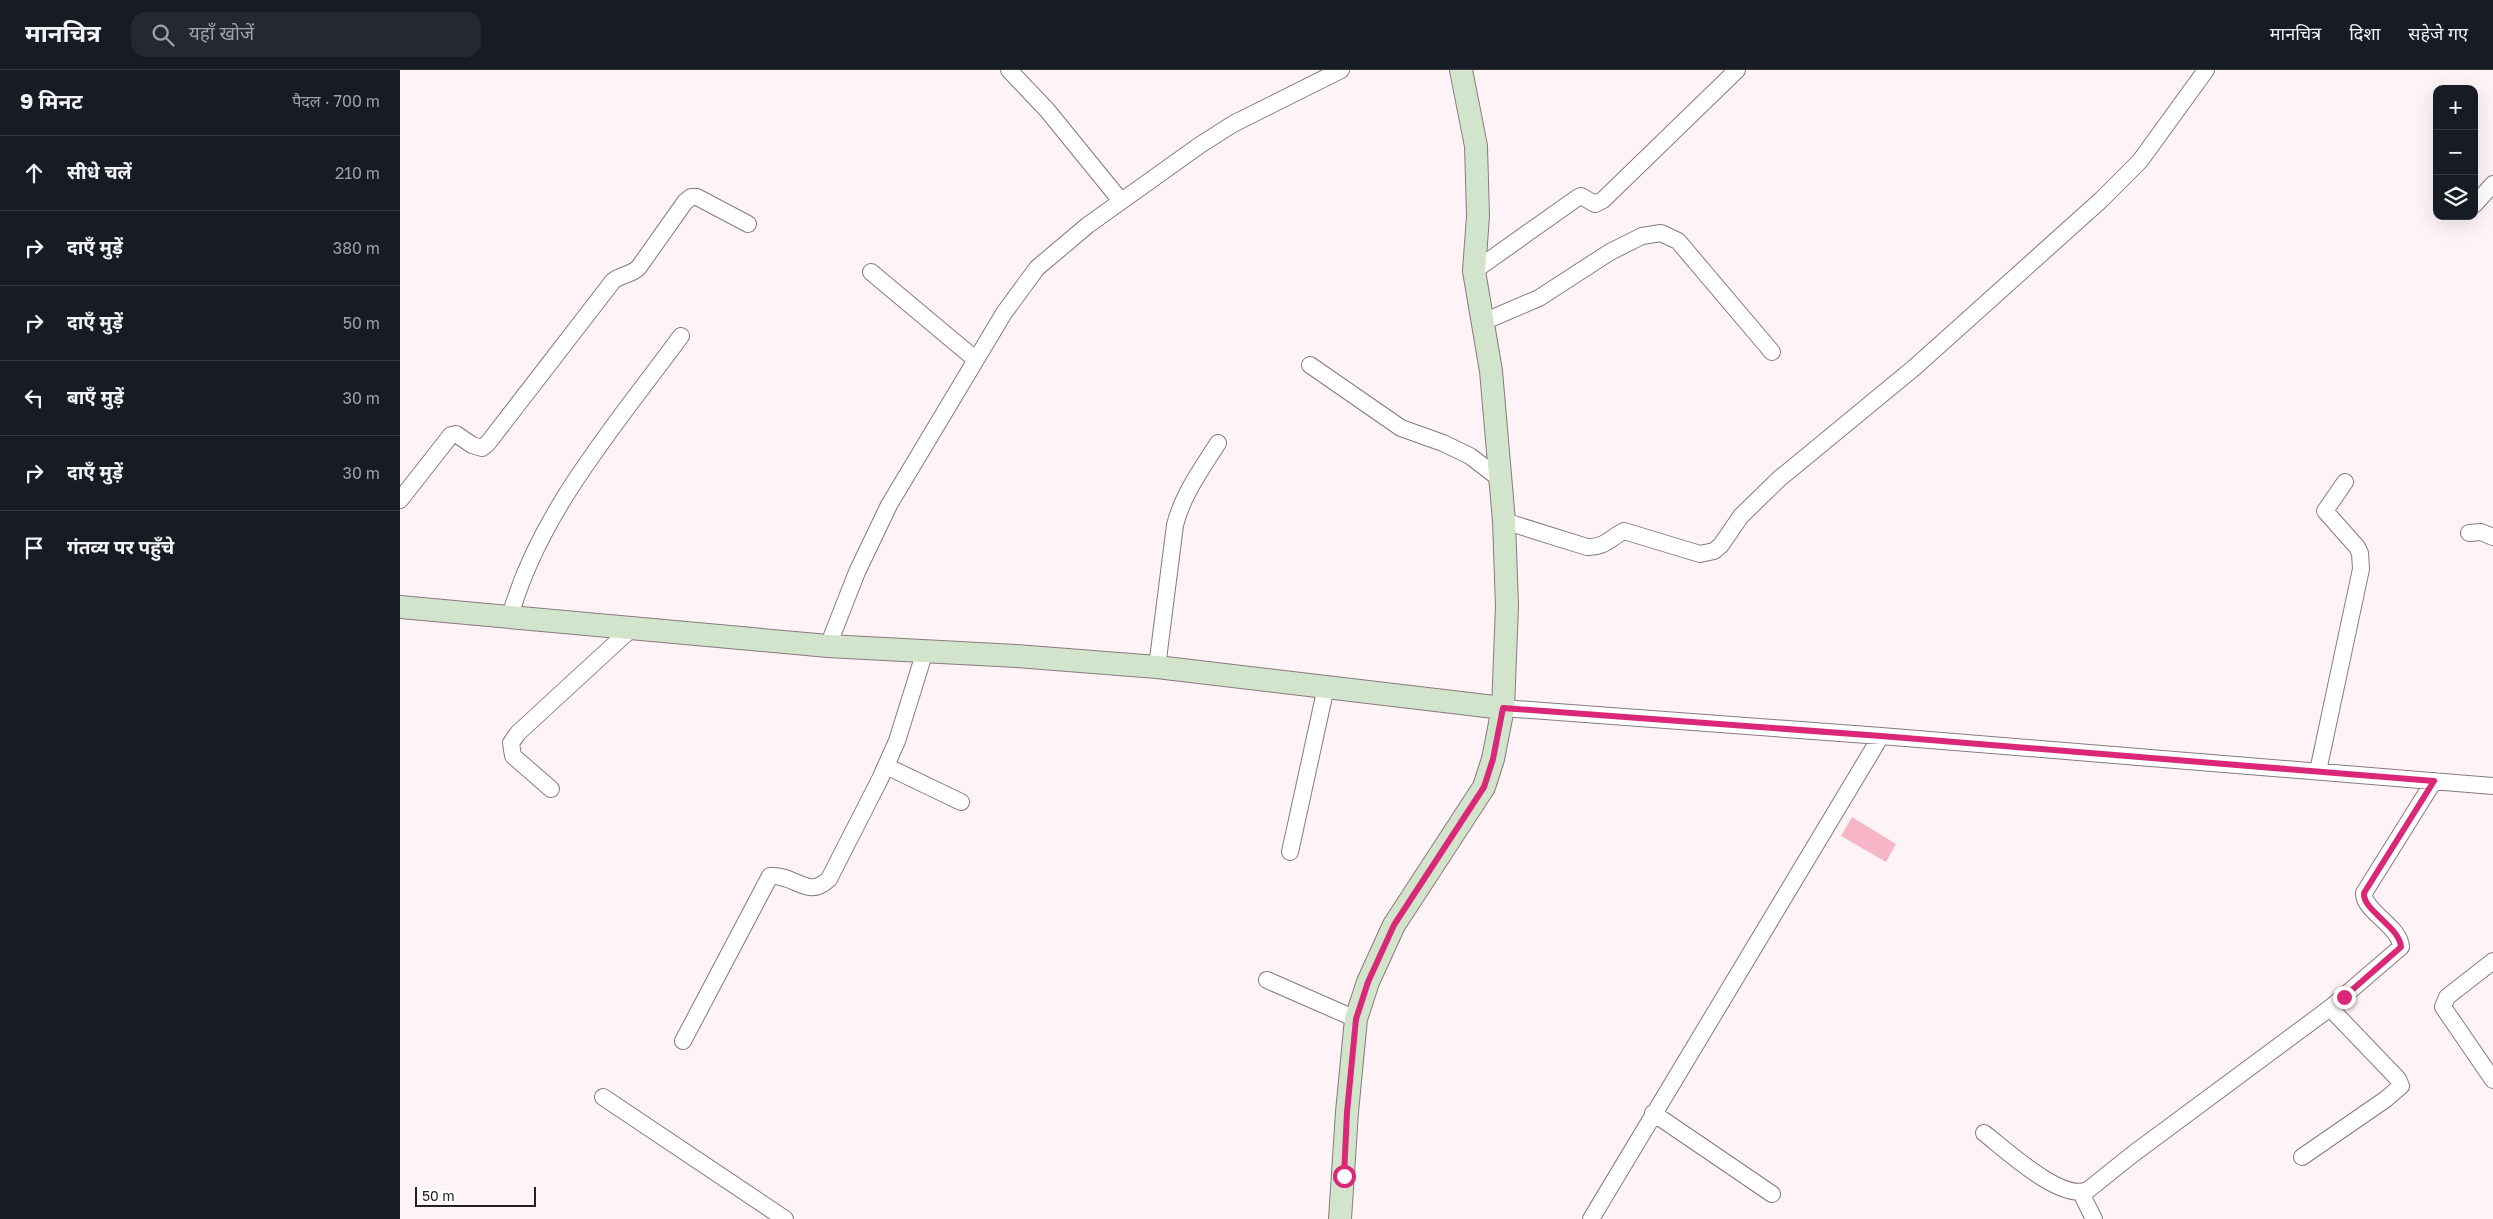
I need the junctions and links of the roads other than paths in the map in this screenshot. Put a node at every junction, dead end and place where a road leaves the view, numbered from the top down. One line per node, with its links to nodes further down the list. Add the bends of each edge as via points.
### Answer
1 (1009, 70): 7 (street, via 1047,110)
2 (1341, 70): 7 (street, via 1233,124)
3 (1461, 70): 10 (street, via 1478,171)
4 (1737, 70): 10 (street, via 1604,200 1595,204 1581,196 1577,198)
5 (2206, 70): 21 (street, via 2140,161 2101,200 1915,367 1779,479 1741,516 1714,551 1700,554 1624,531 1605,544 1587,546)
6 (2493, 184): 8 (street)
7 (1120, 201): 15 (street, via 1038,268 1019,290)
8 (2478, 201)
9 (748, 224): 20 (street, via 697,197 691,197 639,267 613,281 488,443 482,448 477,447 456,434 450,435)
10 (1474, 271): 12 (street)
11 (871, 272): 15 (street)
12 (1483, 322): 14 (street, via 1539,298 1610,252 1642,236 1661,233 1678,241); 18 (street, via 1491,371)
13 (681, 336): 25 (street, via 558,509 516,593)
14 (1772, 352)
15 (975, 359): 27 (street, via 884,513)
16 (1310, 365): 18 (street, via 1401,428 1470,456)
17 (1218, 444): 29 (street, via 1191,486 1175,525)
18 (1500, 479): 21 (street)
19 (2345, 482): 34 (street, via 2325,511 2357,548 2361,569)
20 (400, 500)
21 (1504, 521): 31 (street, via 1507,606)
22 (2469, 533): 23 (street, via 2481,532)
23 (2493, 537)
24 (400, 607): 25 (street)
25 (510, 617): 26 (street)
26 (630, 629): 27 (street); 37 (street, via 511,743 513,756)
27 (828, 646): 28 (street)
28 (925, 651): 29 (street); 33 (street)
29 (1157, 667): 30 (street)
30 (1326, 687): 31 (street); 39 (street)
31 (1503, 708): 32 (street); 43 (street, via 1484,787 1394,925 1368,982)
32 (1881, 736): 34 (street); 47 (street)
33 (886, 766): 38 (street); 44 (street, via 829,879 820,887 812,888 779,875 770,876 765,882)
34 (2318, 771): 35 (street)
35 (2434, 781): 36 (street); 42 (street, via 2364,893 2366,901 2399,938 2401,947)
36 (2493, 786)
37 (551, 789)
38 (961, 802)
39 (1290, 852)
40 (2493, 961): 45 (street, via 2447,997 2443,1007)
41 (1267, 980): 43 (street)
42 (2330, 1008): 49 (street, via 2401,1086); 50 (street)
43 (1356, 1019): 53 (street)
44 (682, 1041)
45 (2493, 1080)
46 (603, 1097): 52 (street)
47 (1653, 1113): 51 (street); 54 (street)
48 (1984, 1133): 50 (street, via 2040,1176)
49 (2302, 1157)
50 (2081, 1193): 55 (street)
51 (1772, 1194)
52 (785, 1219)
53 (1340, 1219)
54 (1591, 1219)
55 (2094, 1219)

